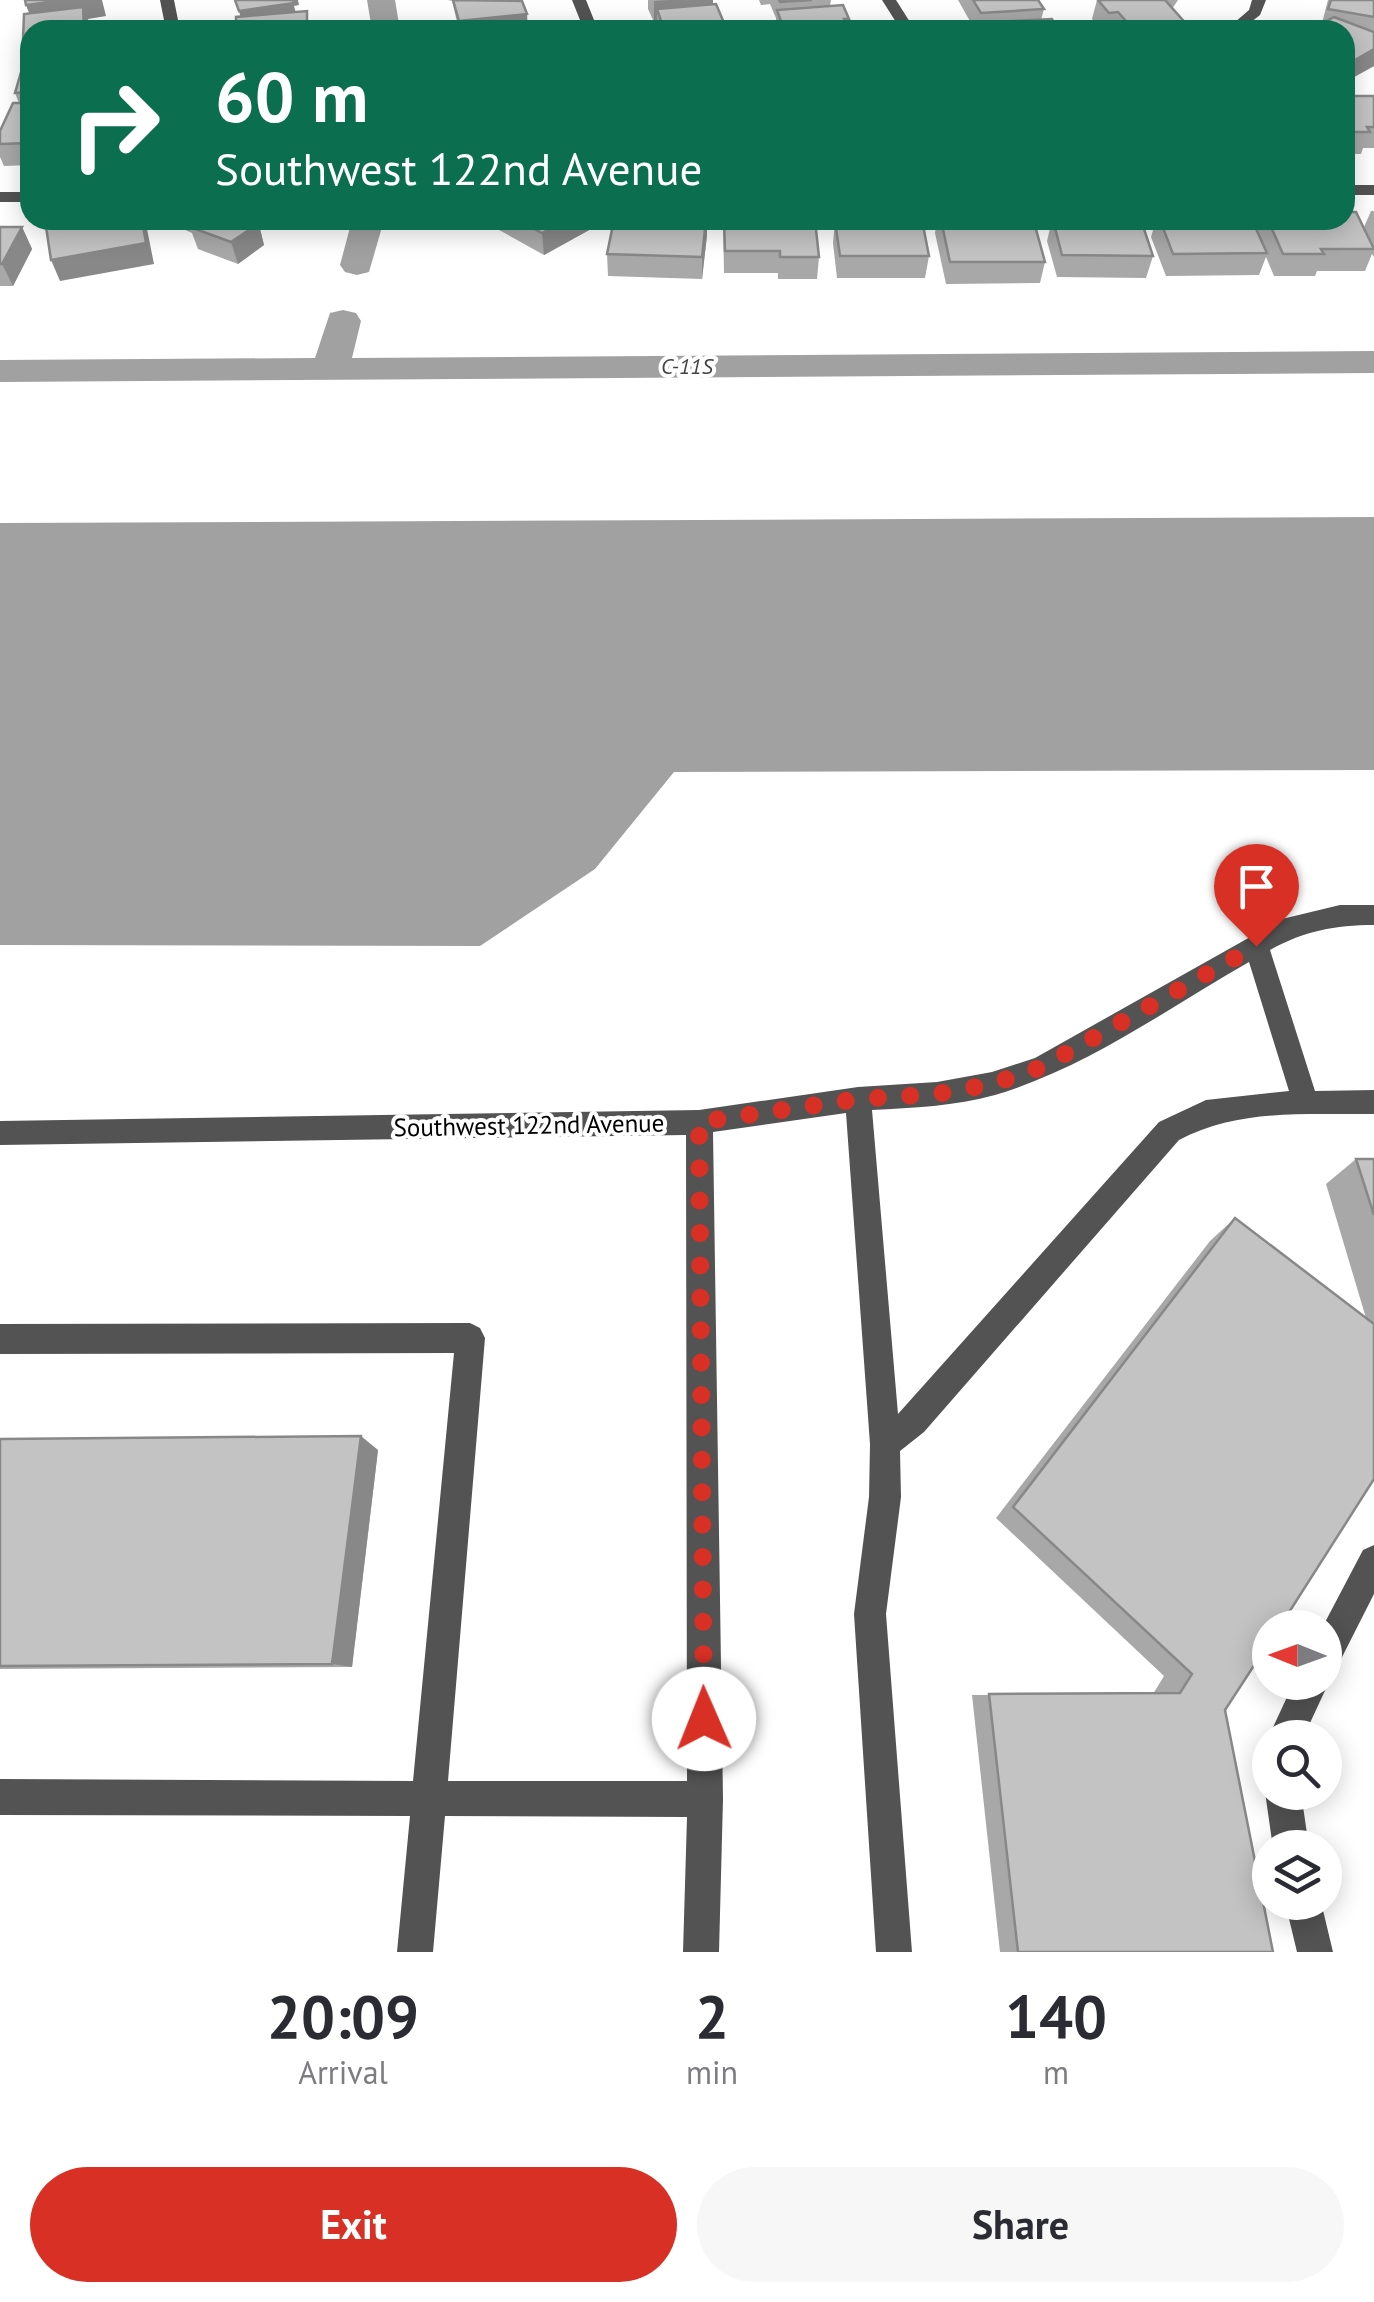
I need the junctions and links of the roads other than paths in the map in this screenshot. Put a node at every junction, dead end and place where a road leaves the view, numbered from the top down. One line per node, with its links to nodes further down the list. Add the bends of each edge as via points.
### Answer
1 (1259, 0): 2 (street)
2 (1245, 20)
3 (1374, 915): 4 (street, Southwest 122nd Avenue, via 1292,926)
4 (1256, 946): 5 (street, Southwest 122nd Avenue, via 1042,1067 937,1094); 7 (street)
5 (858, 1099): 8 (street, Southwest 122nd Avenue); 11 (street)
6 (1374, 1102): 7 (street)
7 (1306, 1104): 11 (street, via 1206,1112 1168,1132 914,1421)
8 (699, 1122): 9 (street, Southwest 122nd Avenue); 16 (street)
9 (0, 1133)
10 (0, 1339): 14 (street, via 470,1338)
11 (885, 1444): 20 (street, via 870,1614)
12 (1374, 1561): 13 (street)
13 (1342, 1619)
14 (429, 1796): 15 (street); 16 (street); 18 (street)
15 (0, 1797)
16 (705, 1798): 19 (street)
17 (1308, 1920): 21 (street)
18 (415, 1952)
19 (701, 1952)
20 (894, 1952)
21 (1315, 1952)

